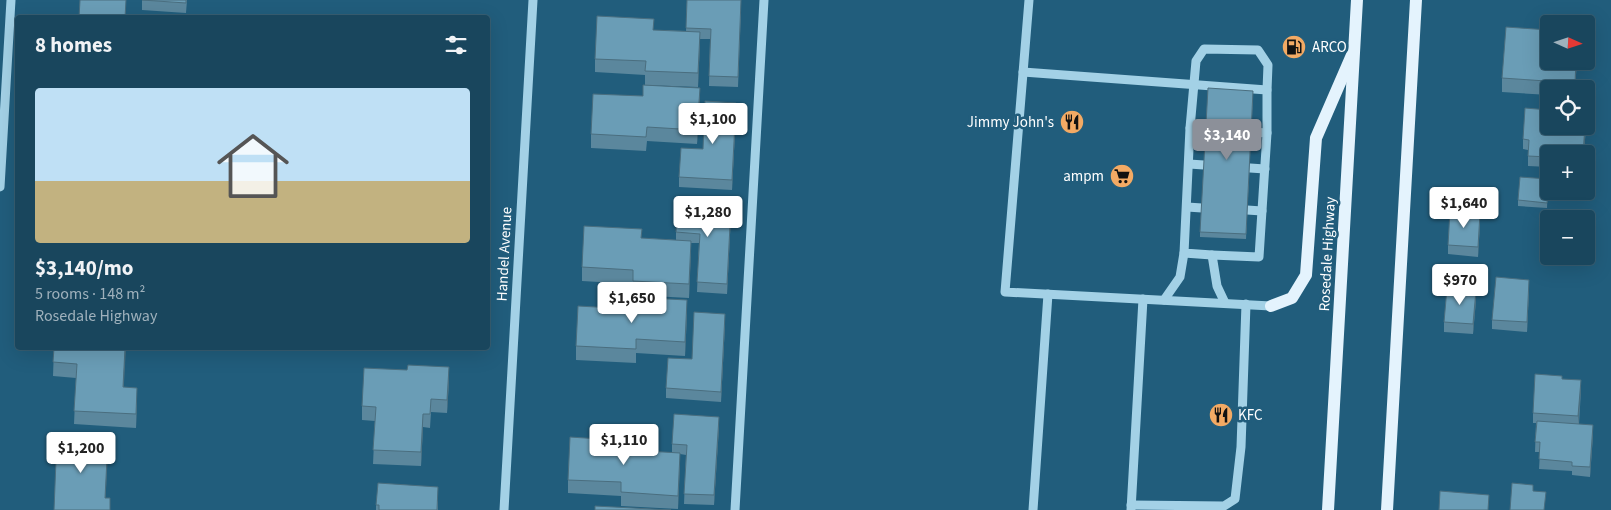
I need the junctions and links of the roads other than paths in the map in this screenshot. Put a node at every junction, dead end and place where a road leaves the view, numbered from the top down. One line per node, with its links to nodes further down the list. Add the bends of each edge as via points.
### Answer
1 (11, 0): 19 (street)
2 (533, 0): 33 (street, Handel Avenue)
3 (764, 0): 34 (street)
4 (1029, 0): 8 (street)
5 (1357, 0): 7 (main road, Rosedale Highway)
6 (1416, 0): 37 (main road)
7 (1355, 48): 31 (main road, via 1316,138 1306,275 1292,298); 36 (main road, Rosedale Highway)
8 (1023, 72): 9 (street); 26 (street, via 1005,292)
9 (1194, 85): 10 (street); 10 (street, via 1196,61 1204,49 1258,50 1268,65); 11 (street)
10 (1268, 90): 14 (street)
11 (1190, 128): 12 (street); 15 (street)
12 (1206, 129)
13 (1252, 132): 14 (street)
14 (1267, 133): 18 (street)
15 (1189, 164): 16 (street); 20 (street)
16 (1204, 165)
17 (1250, 168): 18 (street)
18 (1265, 169): 23 (street)
19 (0, 187)
20 (1187, 208): 21 (street); 24 (street)
21 (1202, 208)
22 (1247, 210): 23 (street)
23 (1262, 211): 25 (street, via 1259,257)
24 (1184, 253): 25 (street); 28 (street, via 1180,277)
25 (1212, 255): 29 (street, via 1217,286)
26 (1048, 294): 27 (street); 35 (street)
27 (1144, 299): 28 (street); 32 (street)
28 (1164, 300): 29 (street)
29 (1225, 303): 30 (street)
30 (1246, 304): 31 (street); 32 (street, via 1241,447 1235,499 1224,506)
31 (1271, 306)
32 (1131, 507)
33 (504, 510)
34 (735, 510)
35 (1032, 510)
36 (1328, 510)
37 (1387, 510)

